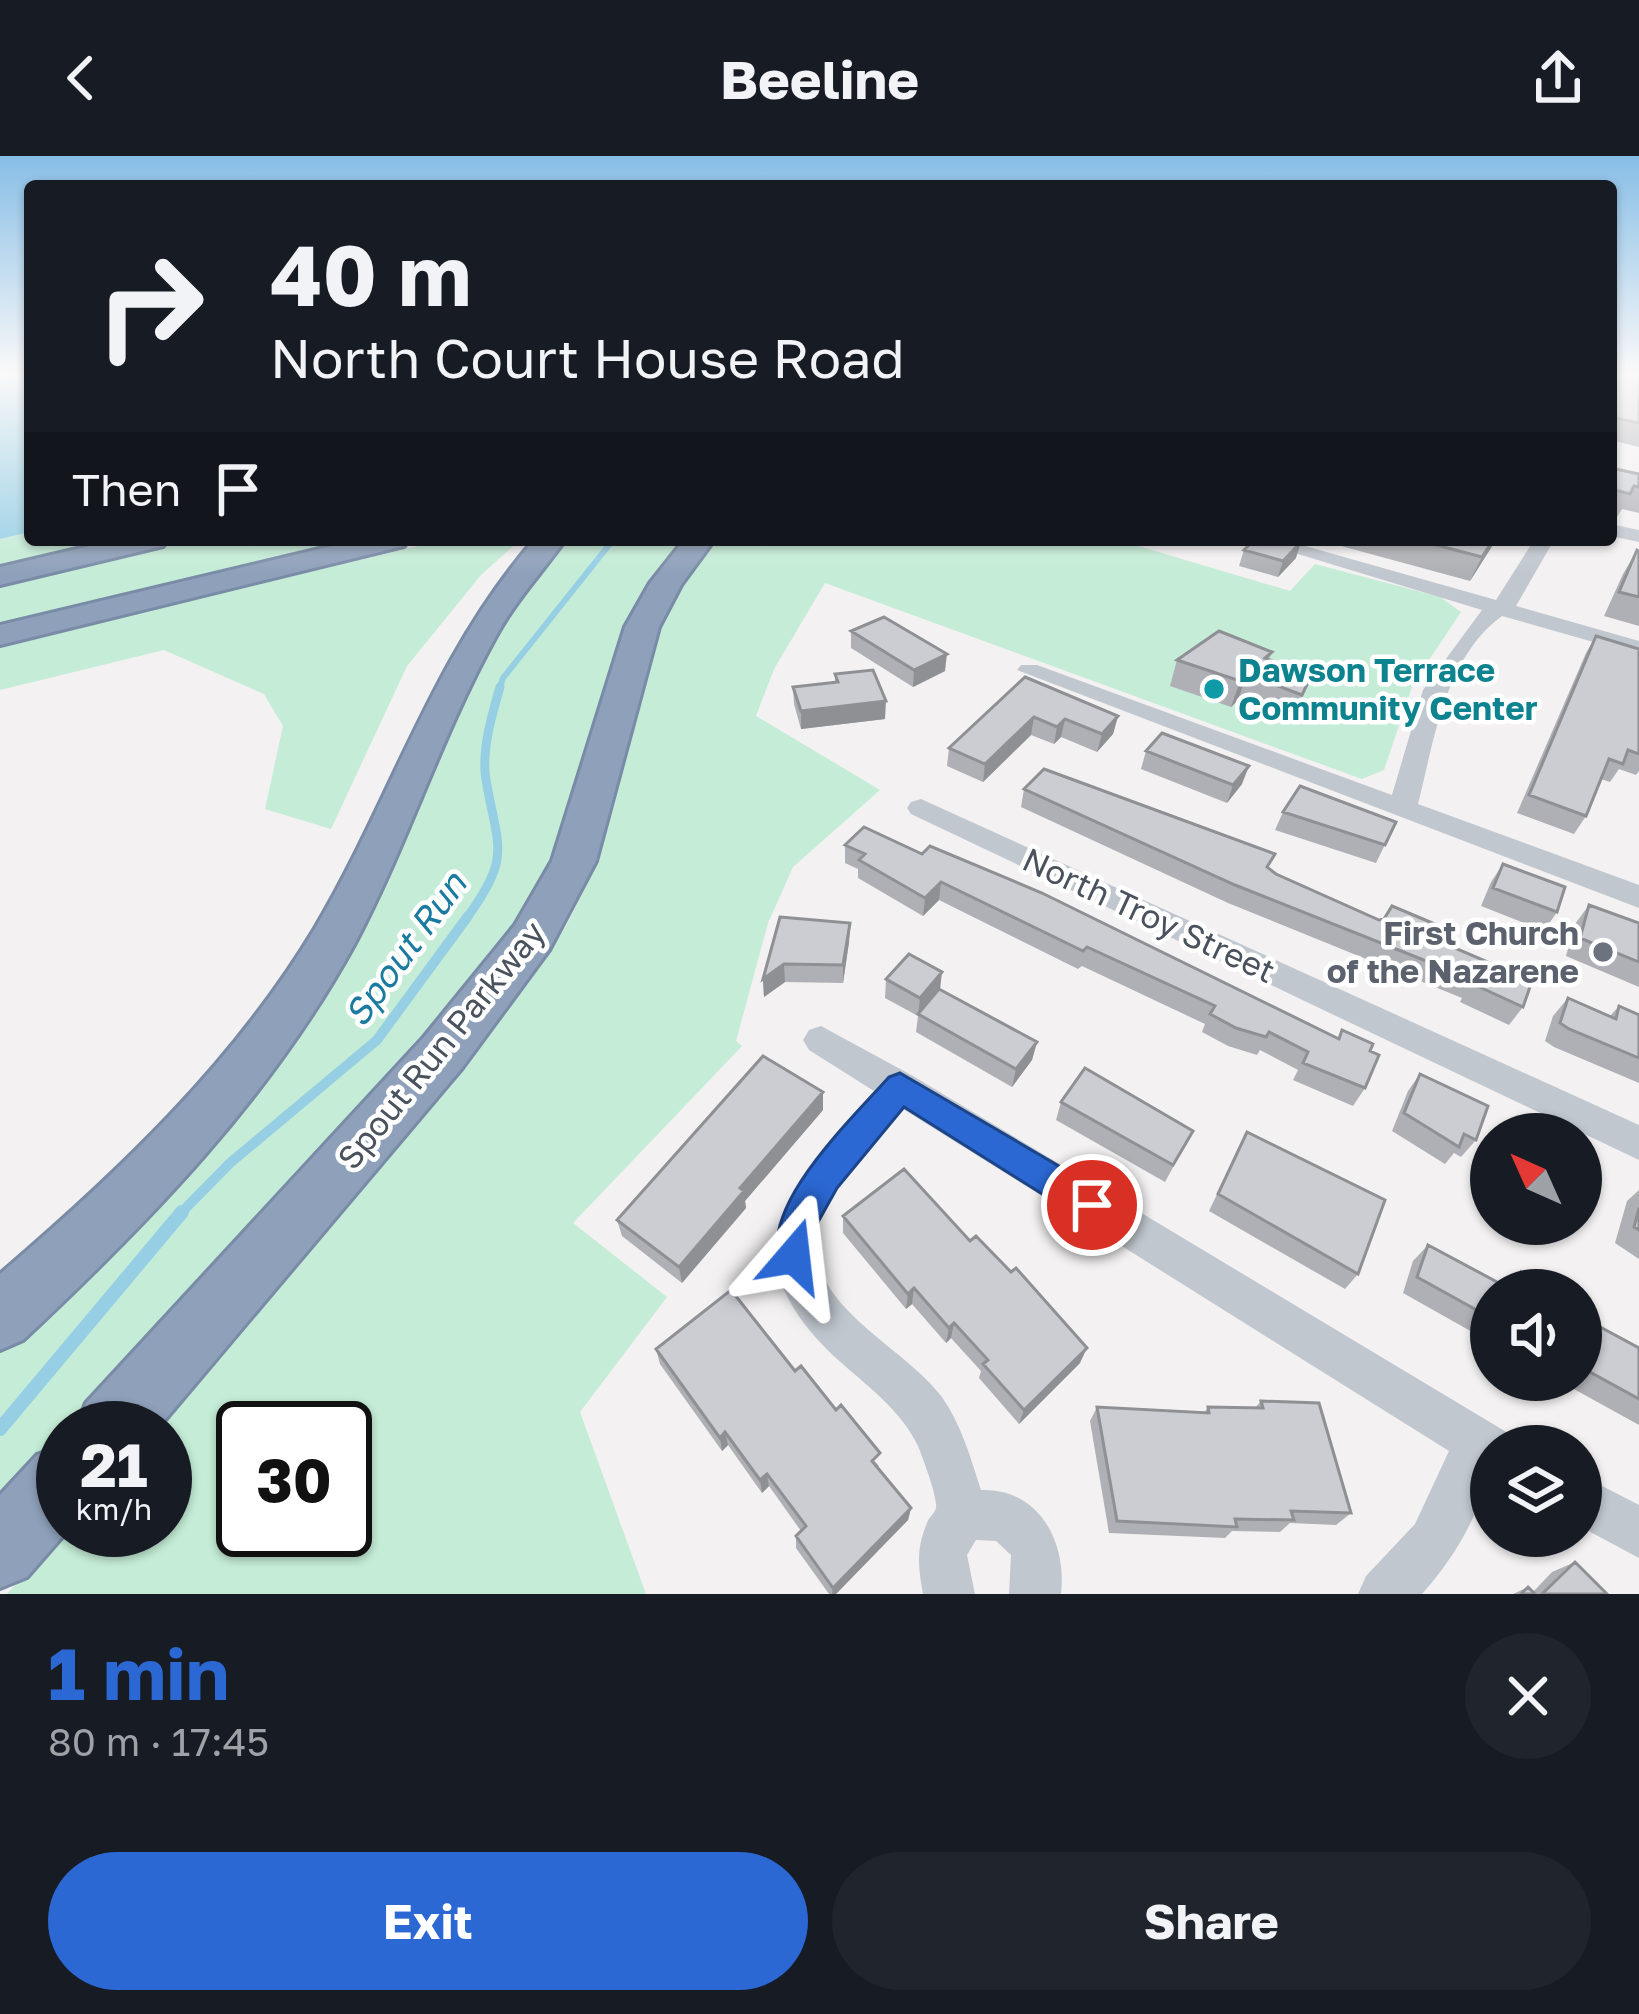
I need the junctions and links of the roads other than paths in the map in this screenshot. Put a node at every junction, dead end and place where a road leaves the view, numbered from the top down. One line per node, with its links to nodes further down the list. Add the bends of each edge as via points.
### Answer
1 (128, 546): 7 (highway)
2 (369, 546): 9 (highway)
3 (545, 546): 18 (highway, via 460,665 366,874 286,1013 172,1152)
4 (694, 546): 19 (highway, Spout Run Parkway, via 638,631 576,856 518,958)
5 (1283, 546): 8 (street)
6 (1541, 546): 8 (street)
7 (0, 576)
8 (1500, 608): 10 (street); 12 (street, via 1482,620 1435,689)
9 (0, 634)
10 (1639, 648)
11 (1029, 670): 12 (street)
12 (1403, 807): 14 (street)
13 (921, 808): 17 (street, North Troy Street)
14 (1639, 897)
15 (820, 1040): 16 (street)
16 (900, 1087): 20 (street); 24 (street, via 824,1177 800,1219 794,1256 807,1295 927,1415)
17 (1639, 1142)
18 (0, 1317)
19 (135, 1401)
20 (1470, 1436)
21 (1470, 1476): 29 (street, via 1446,1529)
22 (36, 1511): 26 (highway)
23 (1602, 1512): 25 (street)
24 (963, 1516): 27 (street, via 980,1510 1016,1523); 28 (street, via 942,1549)
25 (1639, 1533)
26 (0, 1550)
27 (1044, 1591)
28 (949, 1594)
29 (1384, 1594)

